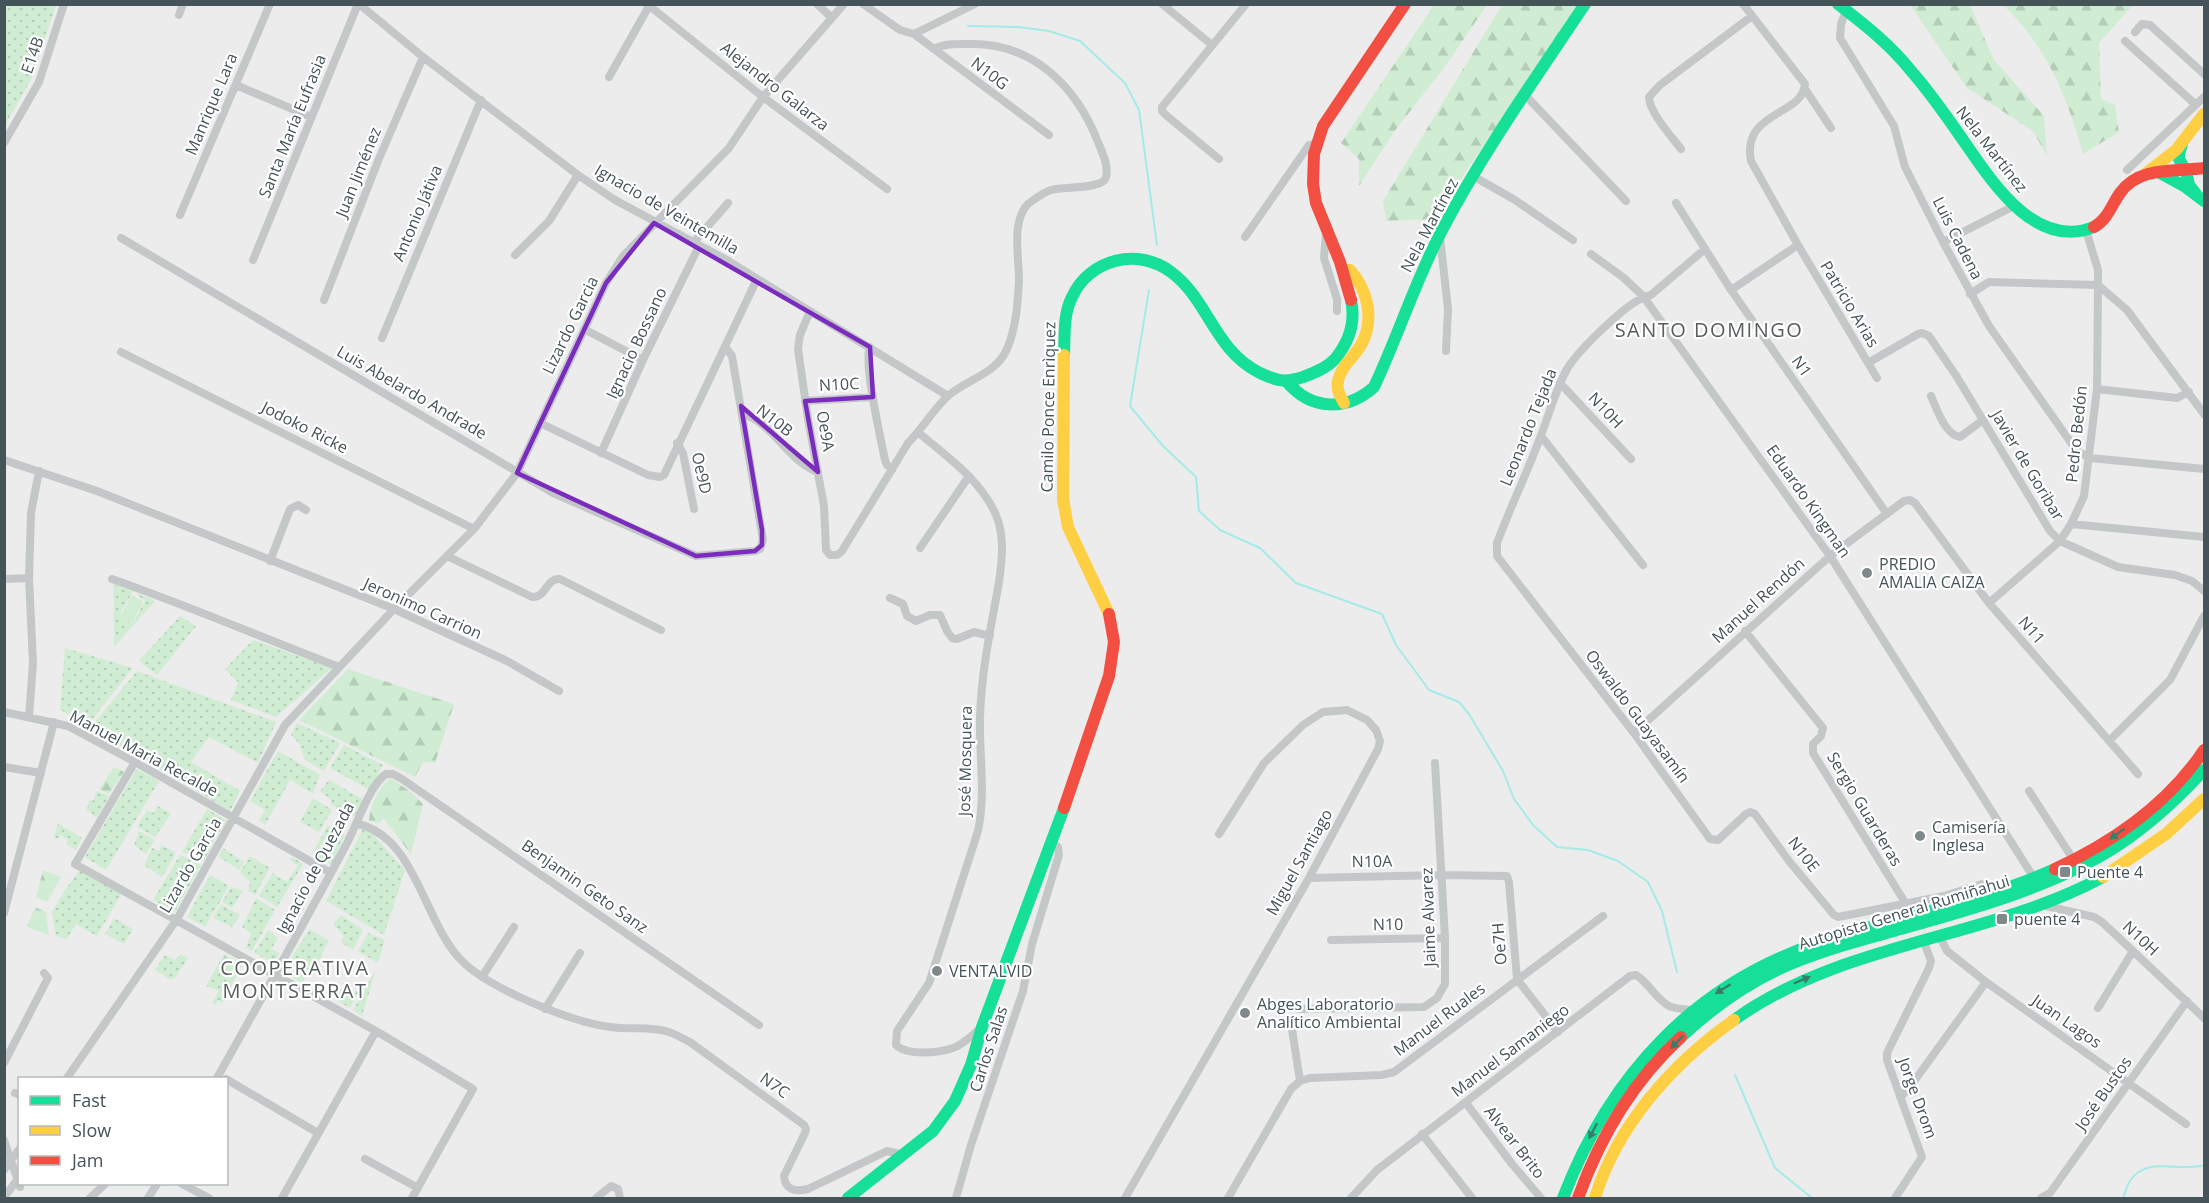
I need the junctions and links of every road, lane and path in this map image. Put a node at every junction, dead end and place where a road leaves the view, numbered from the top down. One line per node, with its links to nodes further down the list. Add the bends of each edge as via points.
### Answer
1 (64, 4): 39 (street, E14B, via 39,82)
2 (183, 4): 16 (street)
3 (270, 4): 27 (street, Manrique Lara)
4 (358, 4): 24 (street, Ignacio de Veintemilla); 35 (street, Santa María Eufrasia)
5 (817, 4): 18 (street)
6 (844, 4): 18 (street, Lizardo Garcia)
7 (863, 4): 20 (street, via 900,30)
8 (975, 4): 20 (street)
9 (1162, 4): 22 (street)
10 (1246, 4): 22 (street)
11 (1405, 4): 40 (main road, via 1323,126)
12 (1585, 4): 29 (main road, Nela Martínez)
13 (1743, 4): 17 (street)
14 (648, 5): 26 (street); 30 (street, Alejandro Galarza)
15 (1842, 8): 55 (main road, Nela Martínez, via 1906,63 1994,185); 64 (street, Luis Cadena, via 1840,38 1894,126 1905,167)
16 (179, 15)
17 (1752, 16): 28 (street, via 1802,79); 41 (street, via 1649,97 1655,113)
18 (831, 17): 30 (street, Lizardo Garcia)
19 (2135, 32): 25 (street, via 2142,24 2150,25)
20 (914, 34): 23 (street, N10G)
21 (2125, 41): 33 (street)
22 (1212, 45): 42 (street, via 1162,111)
23 (934, 49): 37 (street, N10G); 93 (street, via 990,44 1023,55 1060,80 1091,123 1107,174 1101,184 1049,190 1027,205 1017,231 1019,280 1012,335 1005,353 994,366)
24 (423, 57): 32 (street, Ignacio de Veintemilla); 77 (street, Juan Jiménez)
25 (2205, 74)
26 (609, 77)
27 (236, 85): 35 (street); 56 (street, Manrique Lara)
28 (1805, 89): 36 (street); 66 (street, Patricio Arias, via 1749,141 1751,161)
29 (1525, 95): 49 (main road, Nela Martínez); 52 (street)
30 (763, 97): 50 (street, Alejandro Galarza); 57 (street, Lizardo Garcia, via 729,148)
31 (2205, 97): 33 (street)
32 (481, 100): 48 (street, Ignacio de Veintemilla); 81 (street, Antonio Játiva)
33 (2195, 104): 44 (street)
34 (2205, 114): 38 (main road)
35 (311, 117): 70 (street, Santa María Eufrasia)
36 (1831, 128)
37 (1049, 135)
38 (2185, 139): 45 (main road, via 2179,158); 47 (main road)
39 (4, 143)
40 (1316, 143): 58 (main road, via 1312,163 1315,202); 61 (street, via 1309,145)
41 (1681, 149)
42 (1219, 159)
43 (2205, 168): 45 (main road)
44 (2127, 170)
45 (2186, 171): 46 (main road); 51 (main road, via 2187,182)
46 (2160, 173): 47 (main road); 51 (main road)
47 (2144, 174): 59 (main road, via 2121,191 2104,222)
48 (578, 175): 57 (street, Ignacio de Veintemilla); 69 (street, via 549,221)
49 (1473, 176): 60 (main road, Nela Martínez); 63 (street)
50 (887, 189)
51 (2200, 197)
52 (1626, 201)
53 (1676, 202): 67 (street, N1)
54 (728, 203): 65 (street, Ignacio Bossano)
55 (2014, 206): 59 (main road, Nela Martínez, via 2052,229); 64 (street)
56 (180, 215)
57 (654, 223): 65 (street, Ignacio de Veintemilla); 80 (street, Lizardo Garcia, via 623,256)
58 (1326, 229): 71 (main road); 78 (street, via 1324,258)
59 (2086, 230): 73 (street, Pedro Bedón, via 2098,270)
60 (1440, 233): 84 (street, via 1448,309); 97 (main road, Nela Martínez, via 1374,387 1359,399)
61 (1245, 237)
62 (121, 238): 113 (street, Luis Abelardo Andrade)
63 (1574, 240)
64 (1943, 243): 75 (street, Luis Cadena)
65 (696, 245): 72 (street, Ignacio de Veintemilla); 86 (street, Ignacio Bossano)
66 (1798, 245): 74 (street); 87 (street, Patricio Arias)
67 (1705, 249): 74 (street, N1); 76 (street, Leonardo Tejada, via 1651,295)
68 (1591, 254): 76 (street, Eduardo Kingman)
69 (515, 255)
70 (253, 260)
71 (1343, 270): 89 (main road, via 1354,312 1349,337 1329,364); 97 (main road, via 1357,276 1368,317 1362,343 1338,380)
72 (757, 279): 79 (street, Ignacio de Veintemilla); 82 (street)
73 (2098, 285): 75 (street, via 1989,282); 91 (street, Pedro Bedón); 92 (street, via 2127,310)
74 (1731, 290): 118 (street, N1)
75 (1970, 294): 106 (street, Luis Cadena, via 2074,447)
76 (1643, 297): 90 (street, Leonardo Tejada, via 1575,356); 125 (street, Eduardo Kingman)
77 (324, 300)
78 (1337, 310)
79 (810, 311): 83 (street, Ignacio de Veintemilla); 96 (street, Oe9A, via 798,349)
80 (584, 329): 86 (street); 101 (street, Lizardo Garcia)
81 (382, 338)
82 (726, 348): 98 (street, via 732,356); 104 (street)
83 (870, 348): 93 (street, Ignacio de Veintemilla); 95 (street)
84 (1446, 351)
85 (121, 352): 120 (street, Jodoko Ricke)
86 (643, 360): 105 (street, Ignacio Bossano)
87 (1868, 363): 88 (street, Patricio Arias); 100 (street, Javier de Goribar, via 1911,337 1926,334)
88 (1876, 378)
89 (1287, 382): 97 (main road, Nela Martínez, via 1313,402); 161 (main road, Camilo Ponce Enrìquez, via 1243,363 1230,351 1180,279 1158,263 1131,258 1106,262 1088,274 1070,299 1065,321 1063,499 1068,527 1107,608 1114,642 1104,695)
90 (1560, 383): 103 (street, Leonardo Tejada); 107 (street, N10H)
91 (2097, 389): 92 (street, via 2177,398); 106 (street, Pedro Bedón)
92 (2189, 392): 99 (street)
93 (948, 396): 102 (street)
94 (1931, 396): 100 (street, via 1948,430 1956,437)
95 (873, 397): 96 (street, N10C); 110 (street, via 885,460)
96 (805, 401): 112 (street, Oe9A)
97 (1344, 403)
98 (742, 414): 112 (street, N10B, via 755,420 805,466); 113 (street, Luis Abelardo Andrade, via 762,530 760,549 696,556 553,493)
99 (2205, 414)
100 (1983, 420): 122 (street, Javier de Goribar, via 2050,531)
101 (540, 423): 105 (street); 113 (street, Lizardo Garcia)
102 (919, 433): 110 (street); 114 (street, José Mosquera)
103 (1541, 436): 127 (street); 128 (street, Leonardo Tejada, via 1497,543 1497,556)
104 (677, 443): 105 (street, via 660,477); 116 (street, Oe9D, via 683,453)
105 (601, 453)
106 (2090, 458): 109 (street); 119 (street, Pedro Bedón, via 2084,496)
107 (1631, 459)
108 (4, 460): 111 (street, Jeronimo Carrion)
109 (2205, 469)
110 (892, 470): 112 (street, Oe9A, via 837,555 830,555 824,543 824,506)
111 (39, 471): 126 (street, Jeronimo Carrion); 129 (street, via 31,513)
112 (818, 472)
113 (517, 473): 120 (street, Lizardo Garcia)
114 (969, 476): 123 (street); 139 (street, José Mosquera, via 997,516 1002,542)
115 (1910, 500): 118 (street, Manuel Rendón); 134 (street, N11)
116 (694, 509)
117 (306, 510): 126 (street, via 298,505 290,509)
118 (1887, 514): 125 (street, Manuel Rendón)
119 (2071, 524): 121 (street); 122 (street, Pedro Bedón)
120 (474, 529): 124 (street, Lizardo Garcia)
121 (2205, 537)
122 (2060, 541): 132 (street, Javier de Goribar, via 2118,567 2160,572 2192,581); 134 (street, Pedro Bedón)
123 (920, 548)
124 (447, 556): 135 (street, Lizardo Garcia); 137 (street, via 532,597 541,595 550,582 560,579)
125 (1830, 556): 138 (street, Manuel Rendón); 167 (street, Eduardo Kingman)
126 (270, 561): 135 (street, Jeronimo Carrion)
127 (1643, 565)
128 (1504, 567): 145 (street, Oswaldo Guayasamín)
129 (29, 578): 130 (street); 143 (street, via 33,663)
130 (4, 579)
131 (112, 579): 140 (street)
132 (2205, 591)
133 (890, 598): 139 (street, via 903,604 907,616 916,621 940,615 952,638 974,632)
134 (1989, 603): 146 (street, N11)
135 (394, 609): 140 (street, Lizardo Garcia); 141 (street, Jeronimo Carrion, via 507,661)
136 (2205, 616): 146 (street, via 2170,680)
137 (661, 630)
138 (1745, 631): 145 (street, Manuel Rendón); 169 (street, Sergio Guarderas, via 1823,728 1813,744 1813,753)
139 (990, 636): 194 (street, José Mosquera, via 980,717 978,831 929,983 897,1031 896,1046 913,1053 952,1049)
140 (339, 668): 158 (street, Lizardo Garcia, via 285,725)
141 (560, 691)
142 (4, 712): 143 (street, Manuel Maria Recalde)
143 (29, 717): 144 (street, Manuel Maria Recalde)
144 (54, 722): 148 (street, Manuel Maria Recalde); 152 (street)
145 (1634, 733): 157 (street, Oswaldo Guayasamín, via 1710,839 1718,840 1746,814)
146 (2109, 741): 154 (street, N11)
147 (2205, 750): 162 (main road, one-way to 162, via 2160,803 2099,846)
148 (135, 762): 158 (street, Manuel Maria Recalde); 173 (street, via 75,864)
149 (1435, 762): 164 (street, Jaime Alvarez)
150 (4, 767): 152 (street)
151 (2205, 770): 236 (main road, Autopista General Rumiñahui, one-way to 236, via 2173,806 2133,837 2069,874 1995,902 1789,965 1762,977 1714,1008 1646,1075 1606,1131)
152 (41, 773): 171 (street)
153 (393, 774): 159 (street, Ignacio de Quezada, via 380,777); 193 (street, Benjamin Geto Sanz)
154 (2138, 774)
155 (2029, 791): 162 (street)
156 (2205, 799): 170 (main road, Autopista General Rumiñahui, via 2142,853 2091,885)
157 (1755, 814): 169 (street, N10E, via 1834,915 1843,917)
158 (234, 819): 163 (street, Manuel Maria Recalde); 173 (street, Lizardo Garcia)
159 (358, 824): 163 (street, Ignacio de Quezada); 183 (street, N7C, via 382,834 398,852 412,871 438,929 461,960)
160 (1219, 834): 166 (street, Miguel Santiago, via 1264,763 1303,725 1323,712 1347,710 1367,720 1380,741)
161 (1052, 842): 194 (main road, Camilo Ponce Enrìquez); 229 (street, Carlos Salas, via 1059,855 1032,944 1023,991)
162 (2073, 859): 167 (main road)
163 (331, 873): 182 (street, Ignacio de Quezada)
164 (1441, 875): 165 (street, N10A); 166 (street, N10A); 176 (street, Jaime Alvarez)
165 (1507, 876): 184 (street, Oe7H)
166 (1309, 878): 230 (street, Miguel Santiago)
167 (2034, 878): 168 (main road)
168 (1991, 892): 169 (street, via 1982,884); 190 (main road, one-way to 190, via 1788,954 1719,991)
169 (1906, 904)
170 (2043, 905): 175 (main road, Autopista General Rumiñahui); 179 (street, N10H, via 2094,917)
171 (4, 913)
172 (1603, 916): 184 (street, Manuel Ruales)
173 (177, 919): 182 (street); 198 (street, Lizardo Garcia)
174 (514, 927): 183 (street)
175 (1940, 935): 177 (main road, Autopista General Rumiñahui); 185 (street, Juan Lagos, via 1947,951)
176 (1445, 938): 178 (street, N10); 189 (street, Jaime Alvarez, via 1445,984 1437,998 1424,1006)
177 (1923, 939): 203 (street, Jorge Drom, via 1931,962 1887,1053); 237 (main road, Autopista General Rumiñahui, one-way to 177, via 1606,1164 1643,1108 1688,1056 1728,1022 1801,980 1860,957)
178 (1331, 940)
179 (2133, 951): 186 (street, N10H); 187 (street)
180 (580, 953): 188 (street)
181 (44, 973): 197 (street, via 48,978)
182 (274, 973): 195 (street); 199 (street, Ignacio de Quezada)
183 (482, 977): 188 (street, N7C)
184 (1517, 980): 196 (street, Oe7H); 200 (street, Manuel Ruales, via 1394,1072)
185 (1986, 982): 202 (street, Juan Lagos); 203 (street)
186 (2187, 1001): 191 (street, N10H); 202 (street, José Bustos)
187 (2098, 1008)
188 (545, 1009): 210 (street, N7C, via 593,1024 669,1032 690,1042 804,1125 805,1133 784,1176 790,1189 808,1189 887,1151)
189 (1298, 1009)
190 (1694, 1011): 196 (street, Manuel Samaniego, via 1666,1005 1636,975); 235 (main road, one-way to 235, via 1646,1054 1617,1091 1580,1156)
191 (2205, 1018)
192 (1292, 1023): 200 (street)
193 (759, 1025)
194 (982, 1027): 210 (main road, Camilo Ponce Enrìquez, via 955,1101 933,1131)
195 (376, 1031): 206 (street); 219 (street, via 473,1089)
196 (1558, 1032): 204 (street, Manuel Samaniego)
197 (4, 1063)
198 (68, 1077)
199 (221, 1077)
200 (1300, 1081): 231 (street, via 1291,1089)
201 (228, 1082): 206 (street)
202 (2128, 1083): 205 (street, Juan Lagos); 239 (street, José Bustos, via 2050,1193)
203 (1900, 1097): 238 (street, Jorge Drom, via 1922,1157)
204 (1466, 1103): 207 (street, Manuel Samaniego); 234 (street, Alvear Brito)
205 (2186, 1124)
206 (318, 1133): 224 (street)
207 (1422, 1134): 232 (street, Manuel Samaniego, via 1377,1170); 233 (street)
208 (4, 1140): 212 (street)
209 (18, 1151): 212 (street)
210 (905, 1155): 228 (main road, Camilo Ponce Enrìquez)
211 (365, 1159): 219 (street)
212 (11, 1161): 213 (street); 214 (street)
213 (4, 1170)
214 (18, 1177)
215 (18, 1184): 220 (street)
216 (104, 1185): 221 (street)
217 (156, 1185): 222 (street)
218 (184, 1185): 223 (street)
219 (418, 1188): 225 (street)
220 (4, 1197)
221 (90, 1198)
222 (148, 1198)
223 (209, 1198)
224 (282, 1198)
225 (412, 1198)
226 (596, 1198): 227 (street, via 611,1186 618,1189)
227 (620, 1198)
228 (848, 1198)
229 (956, 1198)
230 (1125, 1198)
231 (1228, 1198)
232 (1351, 1198)
233 (1472, 1198)
234 (1541, 1198)
235 (1563, 1198)
236 (1578, 1198)
237 (1594, 1198)
238 (1895, 1198)
239 (2041, 1198)

